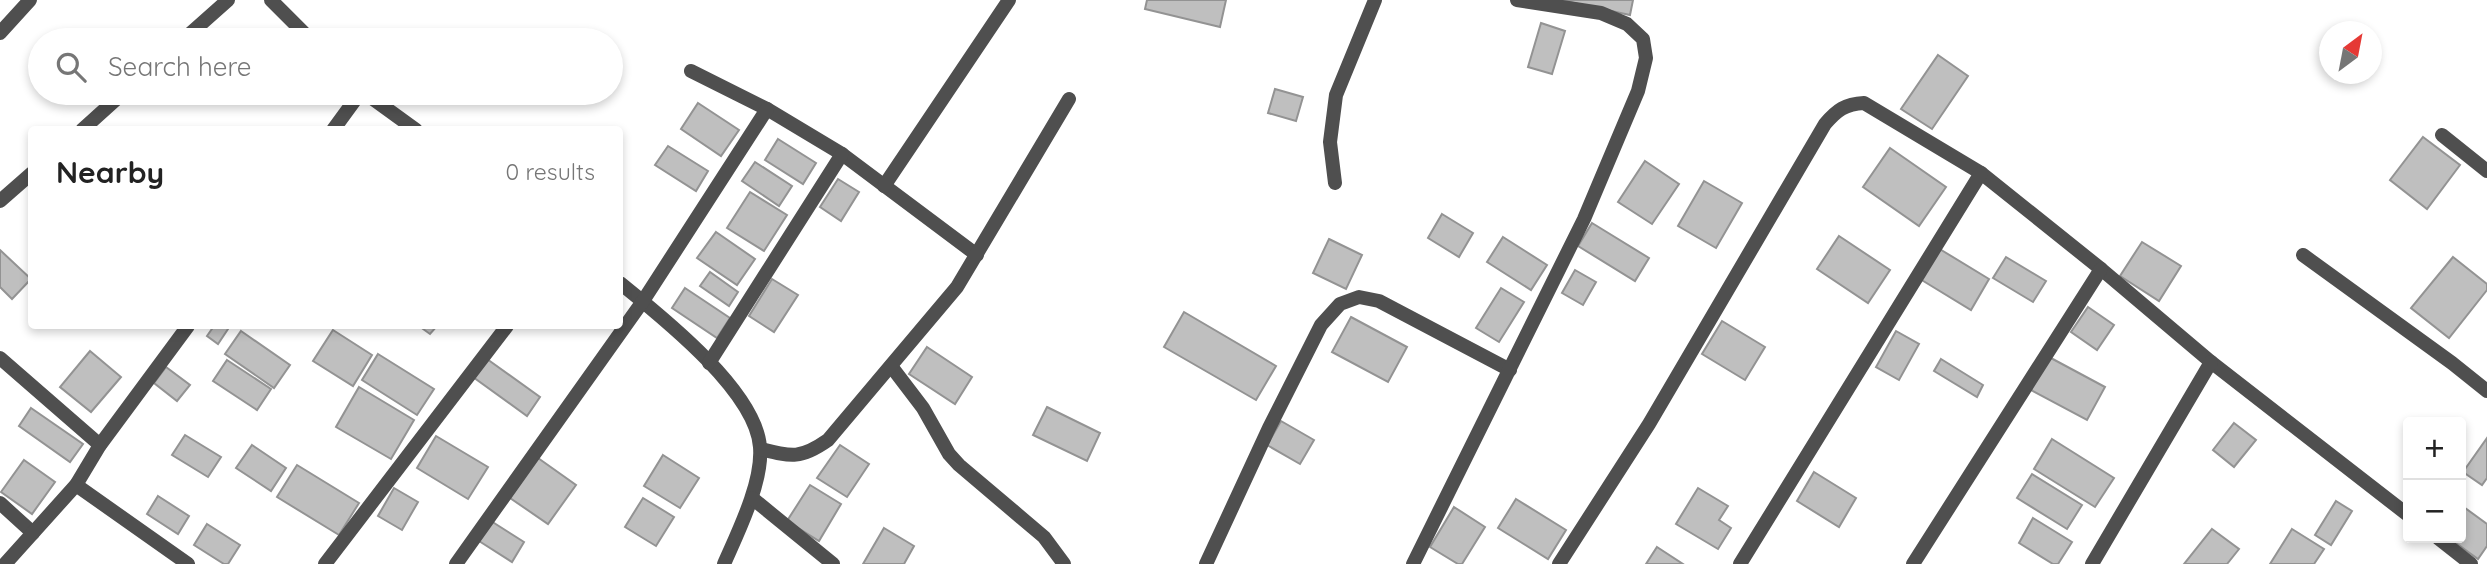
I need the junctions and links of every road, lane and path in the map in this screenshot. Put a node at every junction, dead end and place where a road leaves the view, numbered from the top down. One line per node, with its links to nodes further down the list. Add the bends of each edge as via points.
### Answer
1 (30, 0): 9 (street)
2 (228, 0): 7 (street)
3 (271, 0): 8 (street)
4 (1009, 0): 25 (street)
5 (1376, 0): 24 (street, via 1336,94 1330,142)
6 (1517, 0): 38 (street, via 1601,13 1628,24 1643,39 1646,58 1638,91 1584,219)
7 (196, 28)
8 (300, 28)
9 (0, 33)
10 (691, 71): 15 (street)
11 (1069, 99): 27 (street)
12 (110, 105): 16 (street)
13 (353, 105): 17 (street)
14 (380, 105): 18 (street)
15 (767, 109): 20 (street); 31 (street)
16 (86, 126)
17 (336, 126)
18 (410, 126)
19 (2442, 135): 21 (street)
20 (842, 153): 25 (street); 36 (street)
21 (2487, 171)
22 (1981, 173): 29 (street); 58 (street, via 1864,103 1837,110 1649,424); 59 (street)
23 (28, 176): 26 (street)
24 (1335, 183)
25 (884, 186): 27 (street)
26 (0, 201)
27 (977, 255): 37 (street, via 957,287)
28 (2303, 255): 39 (street)
29 (2101, 269): 35 (street); 60 (street)
30 (623, 285): 31 (street)
31 (643, 301): 36 (street); 52 (street)
32 (186, 329): 40 (street)
33 (505, 329): 51 (street)
34 (0, 358): 40 (street)
35 (2211, 362): 45 (street); 48 (street)
36 (709, 363): 41 (street, via 742,400 757,426)
37 (891, 366): 41 (street, via 828,440 810,453 790,456); 55 (street, via 923,408 948,454 1044,537)
38 (1510, 370): 56 (street, via 1379,301 1359,297 1340,304 1321,325); 57 (street)
39 (2487, 391)
40 (100, 445): 42 (street)
41 (761, 449): 43 (street)
42 (76, 485): 46 (street); 50 (street)
43 (752, 498): 53 (street); 54 (street)
44 (0, 503): 46 (street)
45 (2403, 511)
46 (33, 533): 49 (street)
47 (2444, 543): 61 (street)
48 (2099, 562)
49 (5, 564)
50 (188, 564)
51 (325, 564)
52 (456, 564)
53 (724, 564)
54 (834, 564)
55 (1064, 564)
56 (1206, 564)
57 (1413, 564)
58 (1559, 564)
59 (1740, 564)
60 (1913, 564)
61 (2471, 564)

